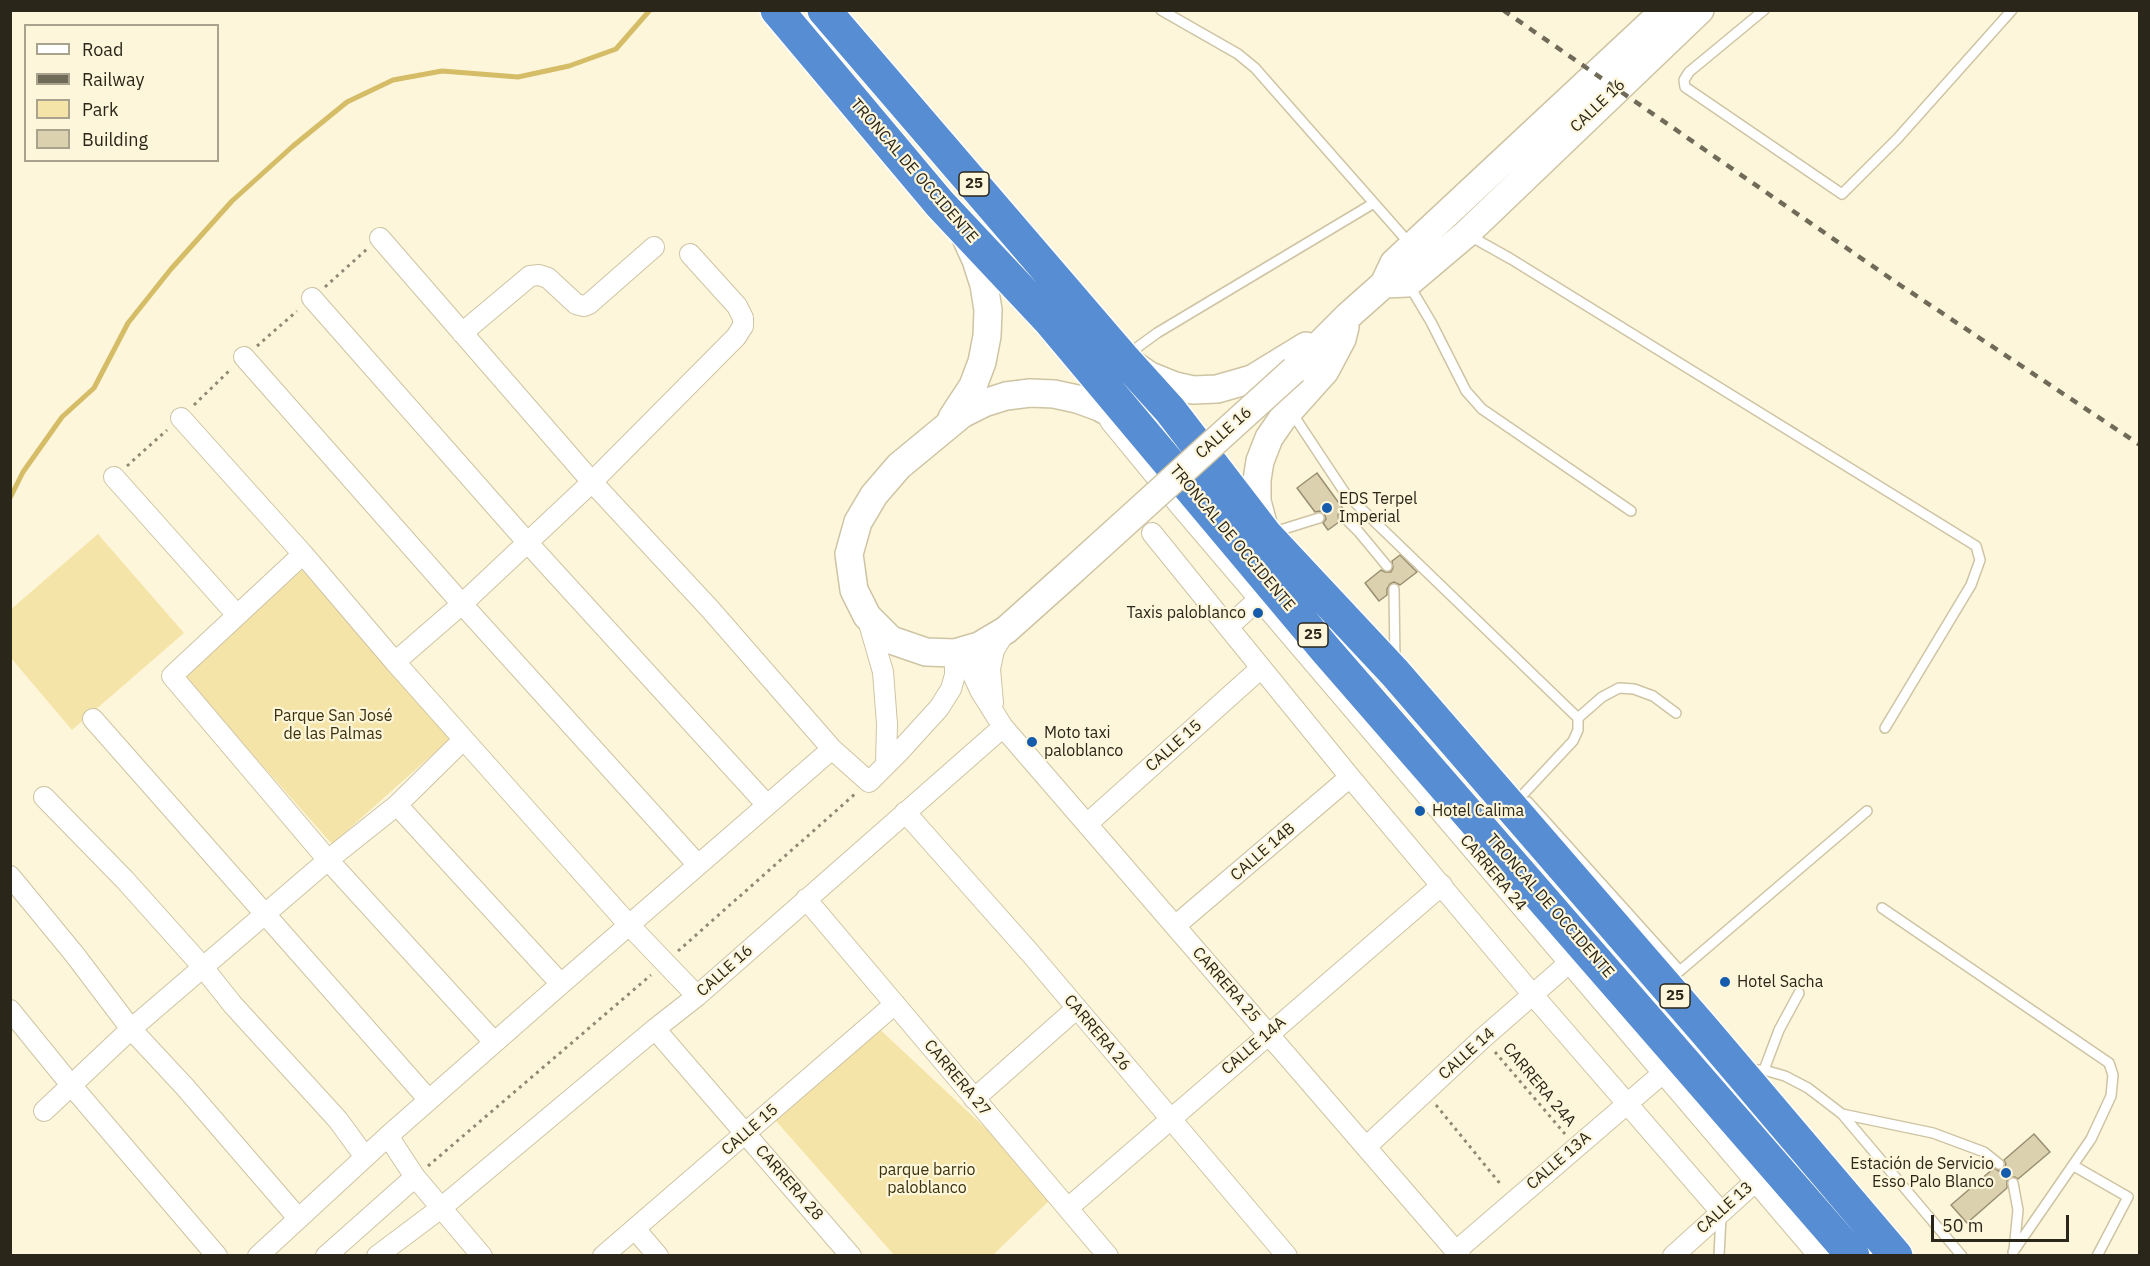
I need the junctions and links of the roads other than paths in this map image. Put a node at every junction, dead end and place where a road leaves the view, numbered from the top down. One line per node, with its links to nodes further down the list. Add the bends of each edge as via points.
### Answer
1 (777, 10): 9 (highway, TRONCAL DE OCCIDENTE / 25)
2 (1161, 10): 8 (lane, via 1255,68)
3 (1665, 10): 12 (street, CALLE 16)
4 (1700, 10): 10 (street, CALLE 16)
5 (1764, 10): 6 (lane, via 1689,72 1685,87 1842,194 1897,139)
6 (2012, 10)
7 (834, 19): 20 (highway, TRONCAL DE OCCIDENTE / 25)
8 (1374, 203): 12 (lane); 20 (lane, via 1157,333)
9 (940, 204): 24 (street, via 965,237 976,260 988,310 982,362 960,408); 25 (highway, TRONCAL DE OCCIDENTE / 25, via 1049,320)
10 (1466, 234): 15 (street, CALLE 16); 53 (lane, via 1976,546 1980,560 1971,585)
11 (380, 238): 18 (street)
12 (1412, 246): 15 (street, CALLE 16, via 1394,263)
13 (654, 247): 18 (street, via 589,304 576,304 548,278 530,276)
14 (690, 254): 27 (street, via 737,306 743,326)
15 (1396, 284): 17 (street, CALLE 16); 30 (lane, via 1431,322 1466,391 1482,409)
16 (312, 298): 35 (street)
17 (1342, 322): 20 (street, via 1252,379 1216,389 1175,386 1150,376); 22 (street, via 1342,339 1325,371); 44 (street, CALLE 16, bridge)
18 (462, 333): 27 (street)
19 (244, 357): 40 (street)
20 (1123, 358): 34 (highway, TRONCAL DE OCCIDENTE / 25, via 1170,410)
21 (1099, 407): 24 (street, via 1054,394 1006,396 963,414); 25 (street, via 1121,419); 39 (street, CARRERA 24)
22 (1290, 410): 28 (lane); 34 (street, via 1269,438 1260,461 1257,501)
23 (181, 418): 36 (street)
24 (944, 429): 42 (street, via 898,466 858,522 849,554 854,590)
25 (1155, 447): 103 (highway, TRONCAL DE OCCIDENTE / 25)
26 (114, 477): 41 (street)
27 (592, 482): 35 (street); 55 (street)
28 (1345, 493): 29 (lane); 50 (lane)
29 (1337, 500)
30 (1631, 511)
31 (1319, 518): 34 (lane)
32 (1344, 518): 37 (lane)
33 (1152, 533): 43 (street)
34 (1266, 535): 46 (highway, TRONCAL DE OCCIDENTE / 25)
35 (527, 542): 40 (street); 61 (street)
36 (303, 554): 41 (street); 47 (street)
37 (1387, 566)
38 (1394, 589): 46 (lane)
39 (1259, 599): 43 (street); 74 (street, CARRERA 24)
40 (462, 603): 47 (street); 66 (street)
41 (237, 615): 65 (street, via 172,676)
42 (867, 616): 45 (street, via 891,640 926,652); 56 (street, via 884,672)
43 (1228, 627): 48 (street)
44 (1006, 630): 45 (street, CALLE 16); 52 (street, via 994,650 990,669)
45 (967, 650): 52 (street, CARRERA 25, via 981,692); 56 (street, via 939,708)
46 (1398, 661): 59 (highway, TRONCAL DE OCCIDENTE / 25)
47 (395, 662): 54 (street)
48 (1262, 668): 57 (street); 64 (street, CALLE 15)
49 (1676, 713): 50 (lane, via 1653,696 1619,688)
50 (1578, 718): 59 (lane, via 1574,741)
51 (93, 719): 71 (street)
52 (999, 720): 63 (street, CALLE 16); 64 (street, CARRERA 25)
53 (1885, 728)
54 (463, 740): 60 (street); 72 (street)
55 (832, 749): 56 (street, via 869,782); 61 (street)
56 (886, 765)
57 (1350, 777): 68 (street); 73 (street, CALLE 14B)
58 (44, 797): 75 (street)
59 (1516, 797): 76 (highway, TRONCAL DE OCCIDENTE / 25)
60 (397, 805): 65 (street); 77 (street)
61 (767, 805): 66 (street)
62 (1867, 811): 76 (lane)
63 (905, 812): 69 (street, CALLE 16); 82 (street, CARRERA 26)
64 (1087, 824): 73 (street, CARRERA 25)
65 (328, 860): 71 (street); 87 (street)
66 (698, 866): 72 (street)
67 (10, 876): 84 (street)
68 (1442, 885): 79 (street); 86 (street, CALLE 14A)
69 (806, 899): 80 (street, CALLE 16); 81 (street, CARRERA 27)
70 (1882, 908): 102 (lane, via 2109,1063 2113,1075 2111,1096)
71 (264, 915): 75 (street); 92 (street)
72 (630, 925): 77 (street); 80 (street)
73 (1175, 926): 86 (street, CARRERA 25)
74 (1569, 963): 79 (street, CALLE 14); 89 (street, CARRERA 24)
75 (202, 966): 84 (street); 100 (street, via 338,1120)
76 (1672, 978): 88 (highway, TRONCAL DE OCCIDENTE / 25)
77 (561, 984): 87 (street)
78 (1799, 993): 88 (lane)
79 (1533, 995): 93 (street); 99 (street, CALLE 14)
80 (698, 996): 85 (street, CALLE 16)
81 (895, 1004): 91 (street, CARRERA 27); 97 (street, CALLE 15)
82 (1077, 1008): 91 (street); 96 (street, CARRERA 26)
83 (10, 1010): 90 (street)
84 (131, 1029): 90 (street); 109 (street)
85 (655, 1029): 97 (street, CARRERA 28); 106 (street, CALLE 16)
86 (1268, 1034): 96 (street, CALLE 14A); 99 (street, CARRERA 25)
87 (494, 1042): 92 (street)
88 (1751, 1070): 95 (lane, via 1785,1076); 127 (highway, TRONCAL DE OCCIDENTE / 25)
89 (1663, 1072): 93 (street, CALLE 13A); 103 (street, CARRERA 24)
90 (70, 1085): 94 (street); 113 (street)
91 (974, 1099): 107 (street, CARRERA 27)
92 (429, 1100): 98 (street)
93 (1626, 1104): 108 (street); 111 (street, CALLE 13A)
94 (44, 1111)
95 (1842, 1113): 101 (lane, via 1933,1134 1984,1152); 128 (lane)
96 (1170, 1119): 107 (street, CALLE 14A); 122 (street, CARRERA 26)
97 (746, 1133): 110 (street, CALLE 15); 120 (street, CARRERA 28)
98 (388, 1136): 100 (street); 104 (street)
99 (1366, 1147): 111 (street, CARRERA 25)
100 (365, 1157): 109 (street)
101 (1999, 1164)
102 (2074, 1166): 112 (lane); 129 (lane, via 2128,1197)
103 (1760, 1167): 108 (street, CALLE 13); 125 (street, CARRERA 24); 126 (highway, TRONCAL DE OCCIDENTE / 25)
104 (415, 1177): 106 (street); 115 (street)
105 (2013, 1183): 112 (lane, via 2019,1210)
106 (441, 1208): 116 (street, CALLE 16); 117 (street)
107 (1068, 1208): 121 (street, CARRERA 27)
108 (1721, 1212): 123 (street, CALLE 13); 124 (lane)
109 (298, 1218): 114 (street)
110 (635, 1229): 118 (street, CALLE 15); 119 (street)
111 (1458, 1253)
112 (2013, 1254)
113 (217, 1256)
114 (258, 1256)
115 (326, 1256)
116 (377, 1256)
117 (482, 1256)
118 (603, 1256)
119 (658, 1256)
120 (851, 1256)
121 (1108, 1256)
122 (1287, 1256)
123 (1673, 1256)
124 (1719, 1256)
125 (1820, 1256)
126 (1853, 1256)
127 (1896, 1256)
128 (1962, 1256)
129 (2097, 1256)

